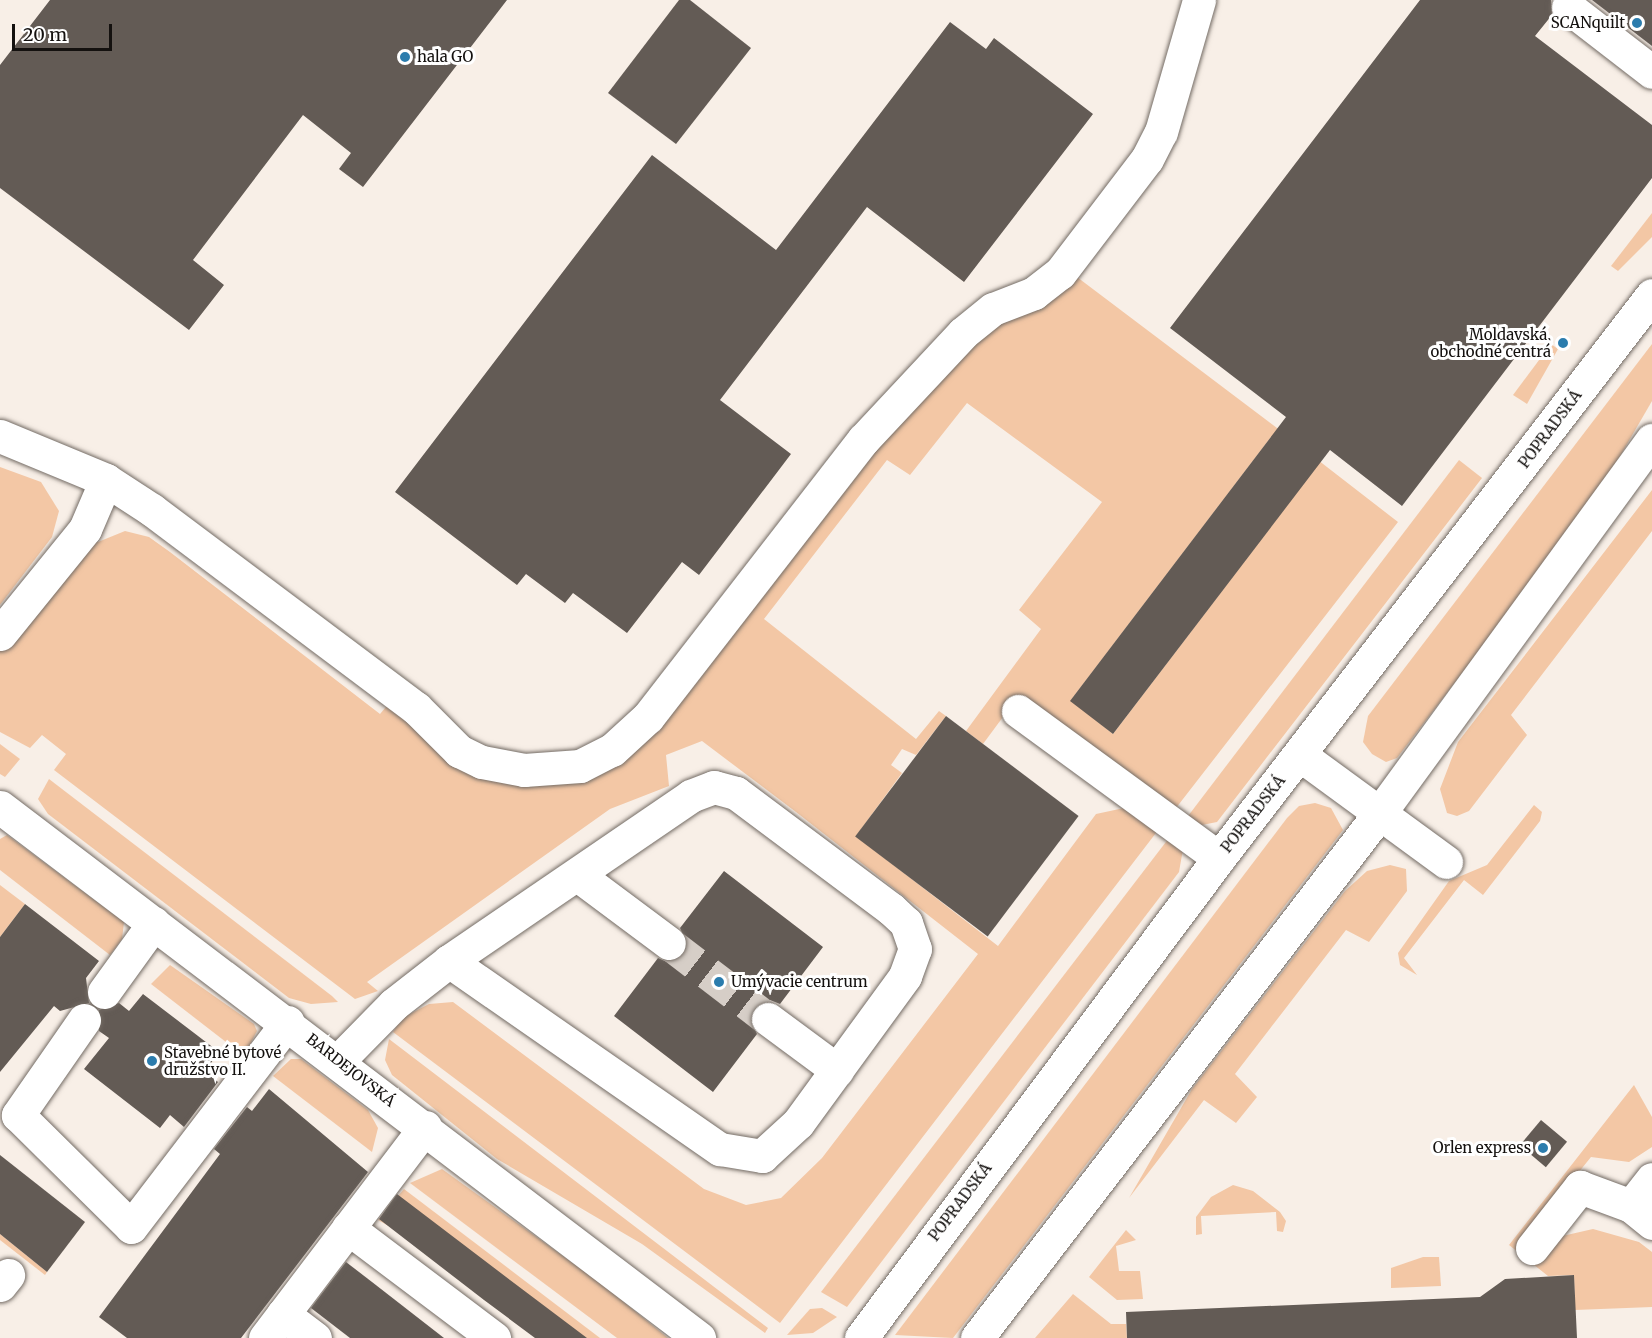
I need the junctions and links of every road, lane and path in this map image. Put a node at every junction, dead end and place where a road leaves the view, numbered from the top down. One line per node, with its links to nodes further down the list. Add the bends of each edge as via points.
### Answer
1 (1199, 0): 7 (street, via 1161,132 1147,159 1060,273 1034,293 993,309 963,333 863,440 648,717 594,760 543,772 483,762 459,751 416,708)
2 (1568, 7): 3 (street)
3 (1652, 72)
4 (1652, 295): 10 (street, POPRADSKÁ)
5 (0, 436): 7 (street)
6 (1652, 440): 12 (street)
7 (106, 480): 8 (street, via 85,529)
8 (0, 634)
9 (1018, 711): 13 (street)
10 (1300, 755): 12 (street); 13 (street, POPRADSKÁ)
11 (0, 807): 16 (street, BARDEJOVSKÁ)
12 (1379, 814): 14 (street); 35 (street)
13 (1219, 858): 34 (street, POPRADSKÁ)
14 (1446, 862)
15 (579, 876): 17 (street); 18 (street); 24 (street, via 692,796 714,787 736,793 882,902 914,935 912,964)
16 (154, 923): 19 (street); 22 (street, BARDEJOVSKÁ)
17 (669, 943)
18 (449, 961): 23 (street, via 394,1004); 24 (street, via 737,1156 762,1156 779,1146)
19 (104, 992)
20 (768, 1019): 24 (street)
21 (84, 1020): 22 (street, via 18,1114 131,1227)
22 (288, 1022): 23 (street, BARDEJOVSKÁ)
23 (339, 1060): 25 (street, BARDEJOVSKÁ)
24 (837, 1070)
25 (425, 1127): 28 (street); 33 (street, BARDEJOVSKÁ)
26 (1652, 1179): 27 (street)
27 (1641, 1215): 29 (street, via 1581,1187)
28 (348, 1228): 30 (street); 32 (street)
29 (1532, 1248)
30 (274, 1326): 31 (street)
31 (315, 1338)
32 (494, 1338)
33 (699, 1338)
34 (861, 1338)
35 (977, 1338)

